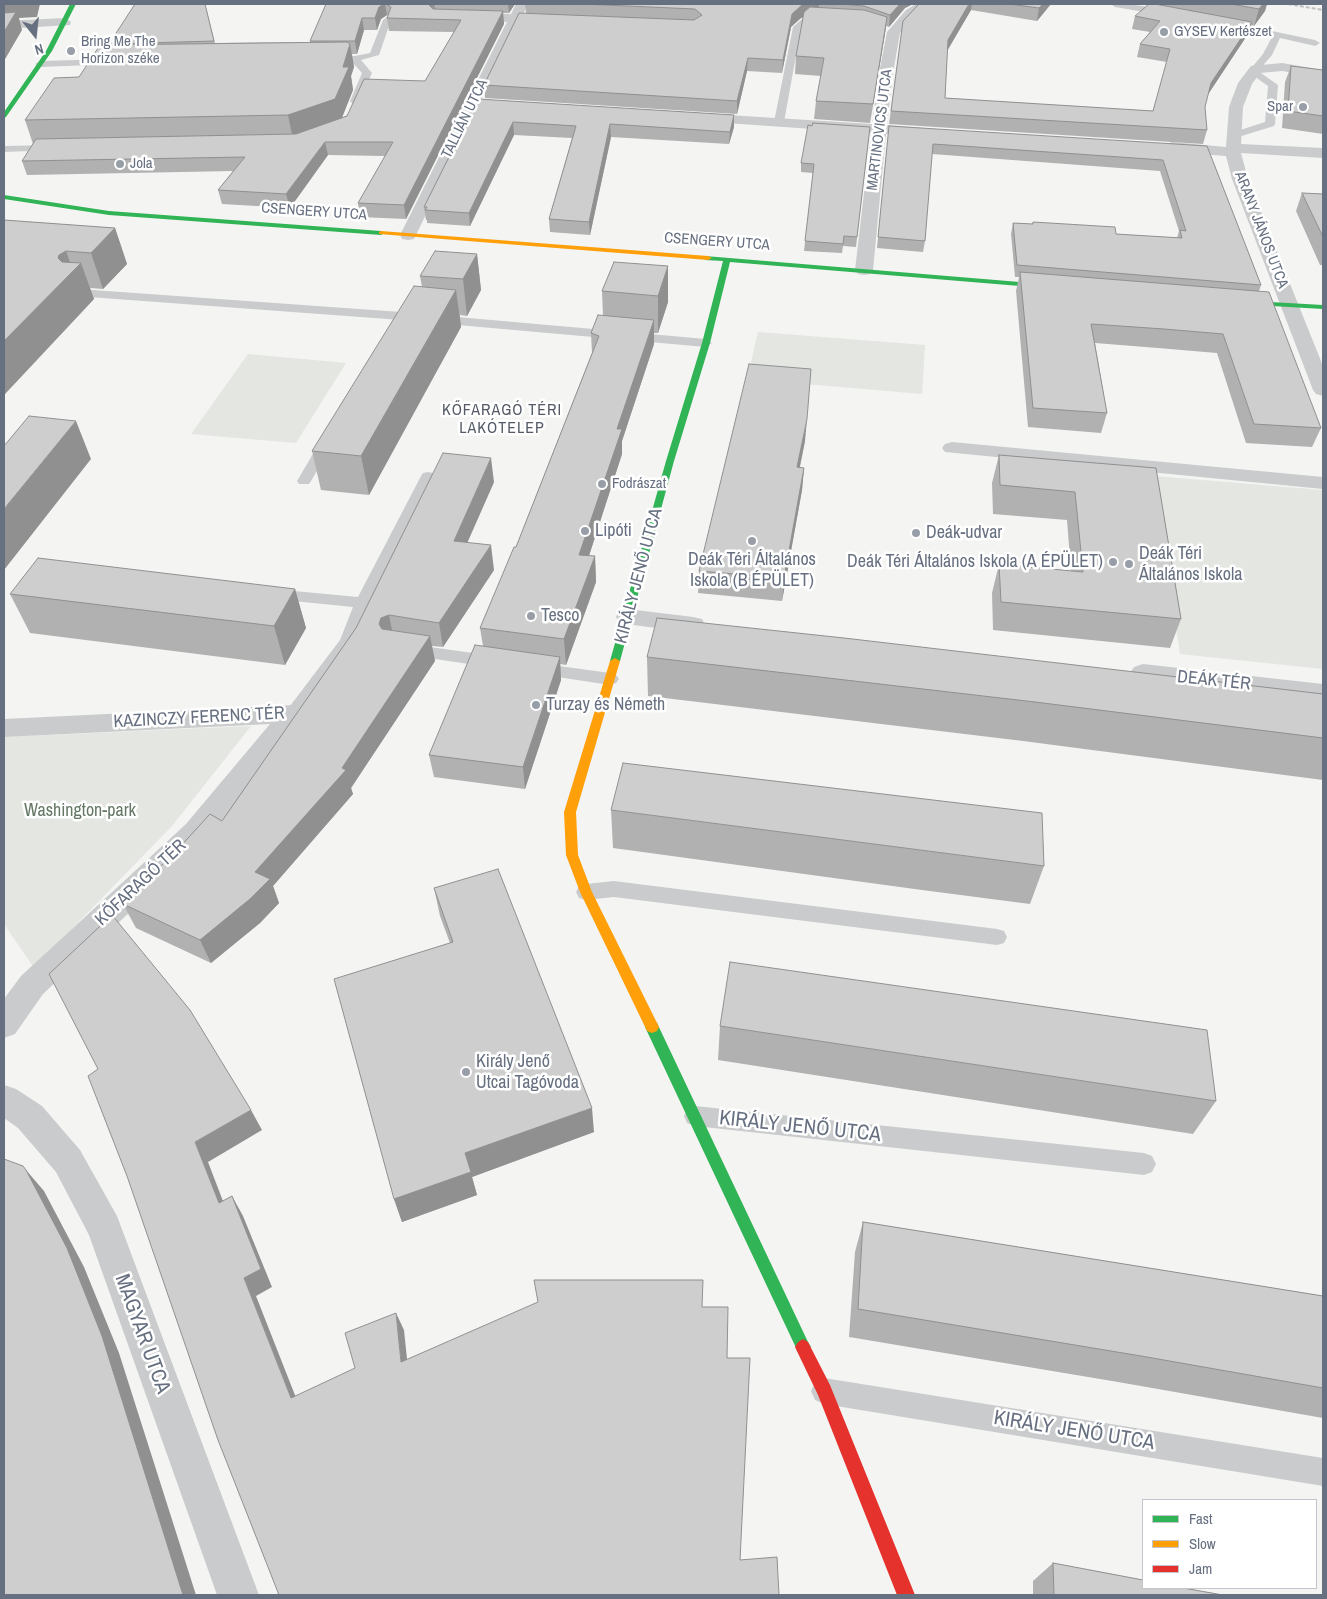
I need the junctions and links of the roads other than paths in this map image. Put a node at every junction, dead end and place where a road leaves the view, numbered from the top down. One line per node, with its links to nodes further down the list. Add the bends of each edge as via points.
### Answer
1 (73, 4): 11 (main road)
2 (522, 4): 7 (street, TALLIÁN UTCA)
3 (924, 4): 28 (street, MARTINOVICS UTCA, via 890,31)
4 (1115, 4): 6 (lane)
5 (453, 15): 7 (street)
6 (1179, 16)
7 (515, 18): 9 (street); 22 (street, TALLIÁN UTCA)
8 (387, 20): 17 (lane, via 374,54)
9 (568, 20)
10 (836, 21): 27 (lane, via 818,19 805,21 797,27)
11 (66, 22): 13 (street); 19 (main road)
12 (1215, 23): 14 (lane)
13 (4, 26)
14 (1277, 36): 15 (lane); 20 (lane)
15 (1315, 43)
16 (317, 59): 17 (lane)
17 (355, 60): 24 (lane, via 366,73)
18 (125, 62): 19 (lane)
19 (40, 64): 25 (main road)
20 (1255, 70): 21 (street, via 1282,67); 30 (street, ARANY JÁNOS UTCA, via 1245,83 1236,107); 30 (lane, via 1273,85 1270,124)
21 (1323, 74)
22 (473, 104): 23 (street); 38 (street, TALLIÁN UTCA)
23 (490, 105)
24 (352, 108)
25 (4, 116)
26 (679, 116): 27 (street)
27 (779, 122): 28 (street)
28 (878, 129): 29 (street); 40 (street, MARTINOVICS UTCA)
29 (941, 133)
30 (1234, 145): 31 (street); 34 (street); 44 (street, ARANY JÁNOS UTCA, via 1240,180)
31 (1153, 146)
32 (61, 148): 33 (lane)
33 (4, 149)
34 (1323, 153)
35 (4, 197): 37 (main road, CSENGERY UTCA)
36 (27, 213): 37 (main road, CSENGERY UTCA)
37 (109, 213): 38 (main road, CSENGERY UTCA)
38 (408, 235): 39 (main road, CSENGERY UTCA)
39 (728, 259): 40 (main road, CSENGERY UTCA); 48 (main road, KIRÁLY JENŐ UTCA)
40 (864, 270): 41 (main road, CSENGERY UTCA)
41 (1065, 288)
42 (79, 293): 46 (lane)
43 (1227, 301): 44 (main road)
44 (1289, 305): 45 (main road); 49 (street, ARANY JÁNOS UTCA)
45 (1323, 307)
46 (400, 316): 47 (lane); 48 (lane)
47 (391, 332)
48 (706, 343): 57 (main road, KIRÁLY JENŐ UTCA)
49 (1323, 390)
50 (333, 432): 53 (lane)
51 (952, 448): 54 (street)
52 (428, 476): 56 (lane, KAZINCZY FERENC TÉR)
53 (304, 481)
54 (1323, 483)
55 (254, 592): 56 (lane)
56 (363, 603): 63 (lane, KAZINCZY FERENC TÉR, via 348,642)
57 (628, 617): 58 (street); 61 (main road, KIRÁLY JENŐ UTCA)
58 (714, 627)
59 (394, 648): 61 (lane)
60 (1125, 672): 62 (street, DEÁK TÉR)
61 (610, 679): 65 (main road, KIRÁLY JENŐ UTCA, via 570,812 572,855)
62 (1323, 693)
63 (293, 714): 64 (street, KAZINCZY FERENC TÉR); 67 (street, KŐFARAGÓ TÉR, via 196,832 32,985)
64 (4, 728)
65 (586, 892): 66 (lane, via 614,889); 69 (main road, KIRÁLY JENŐ UTCA)
66 (997, 937)
67 (4, 1024)
68 (4, 1100): 73 (street, MAGYAR UTCA, via 30,1117 68,1161 104,1228)
69 (695, 1116): 70 (lane, KIRÁLY JENŐ UTCA); 71 (main road, KIRÁLY JENŐ UTCA)
70 (1144, 1164)
71 (824, 1391): 72 (lane, KIRÁLY JENŐ UTCA); 74 (main road, KIRÁLY JENŐ UTCA)
72 (1323, 1472)
73 (238, 1595)
74 (906, 1595)

